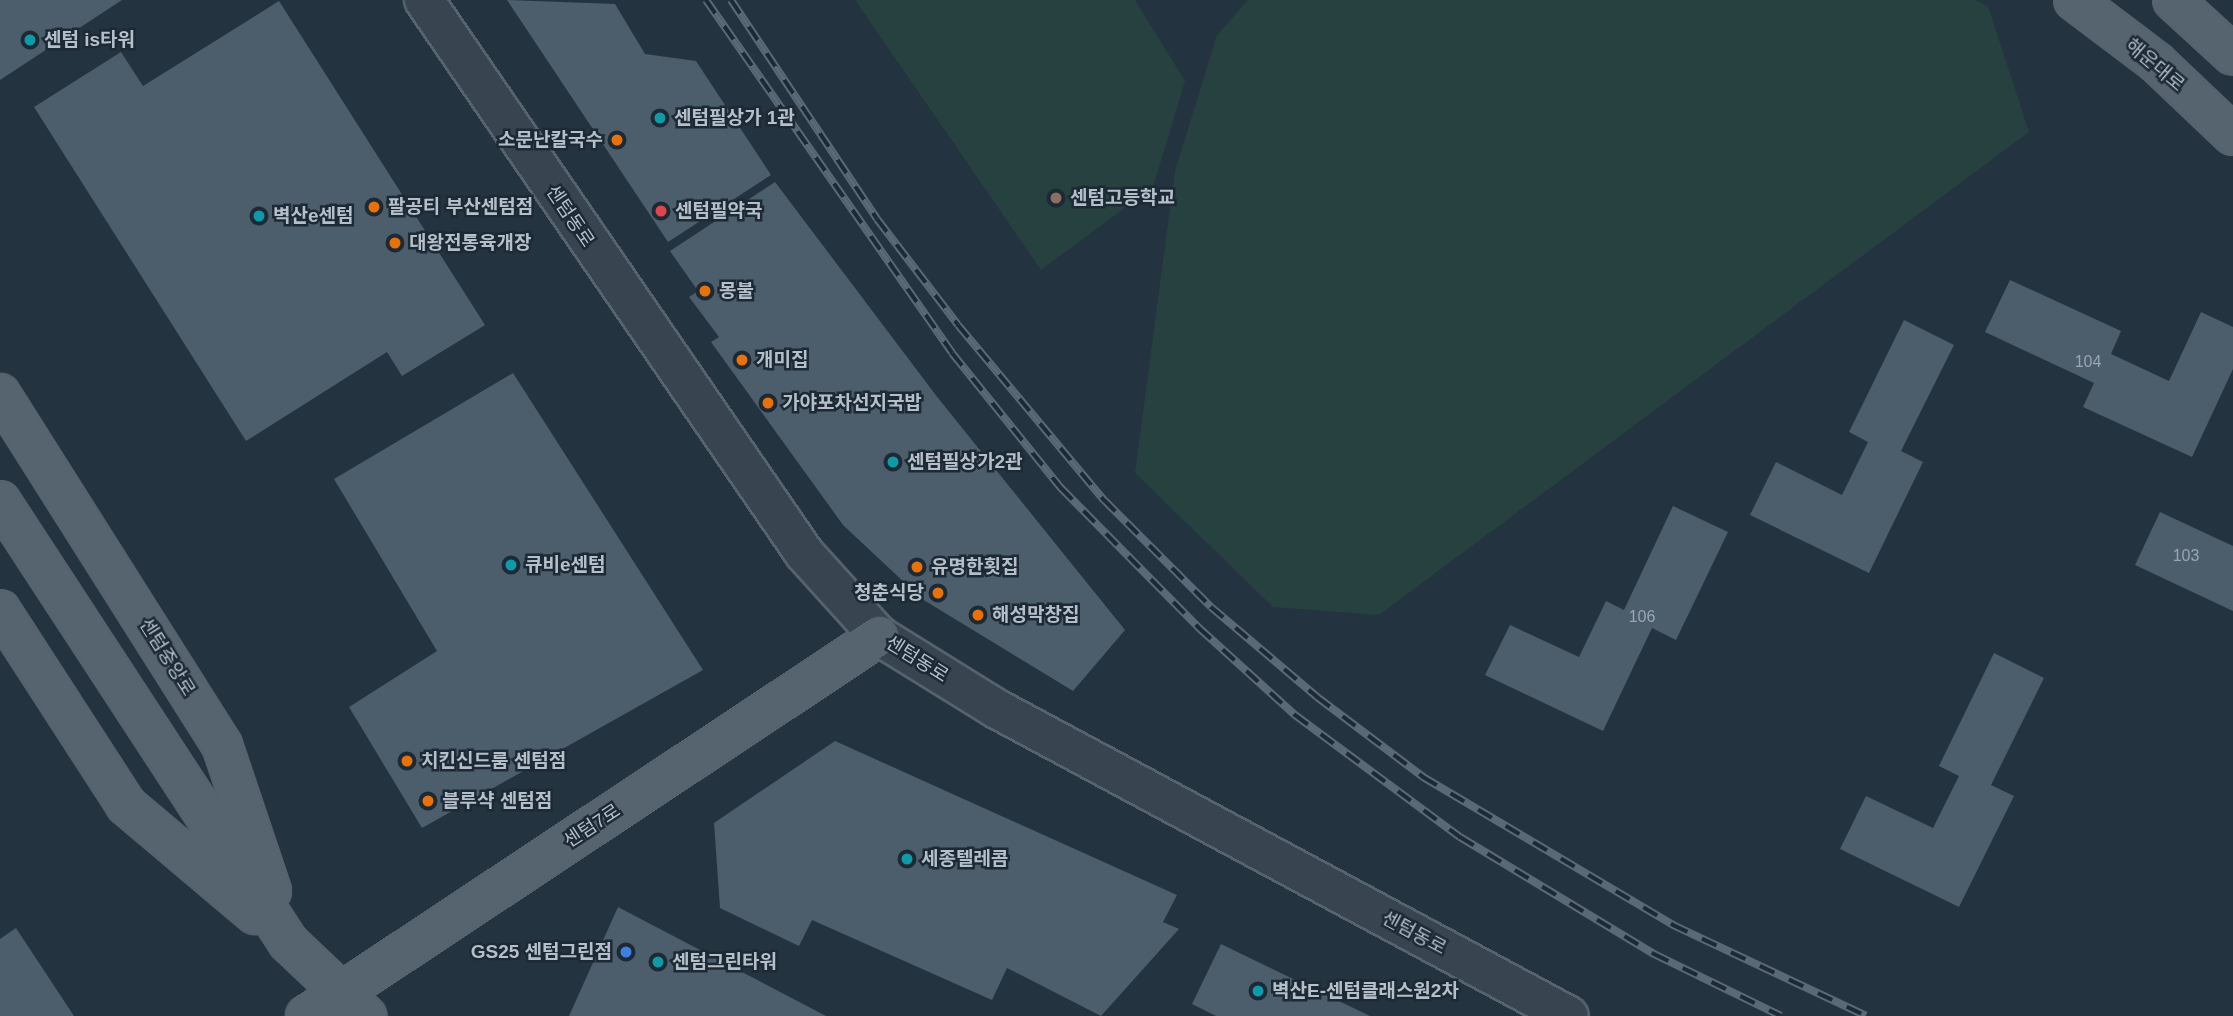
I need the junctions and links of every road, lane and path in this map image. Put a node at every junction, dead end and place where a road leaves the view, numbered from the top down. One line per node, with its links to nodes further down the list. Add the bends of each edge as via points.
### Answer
1 (424, 0): 9 (street, 센텀동로, via 804,554)
2 (2074, 0): 5 (main road, 해운대로, via 2156,62)
3 (2173, 0): 4 (main road)
4 (2233, 55)
5 (2233, 135)
6 (0, 394): 10 (main road, 센텀중앙로, via 222,745)
7 (0, 501): 10 (main road, 센텀중앙로)
8 (0, 610): 10 (main road, 센텀중앙로, via 127,805)
9 (880, 636): 11 (main road, 센텀7로); 13 (street, 센텀동로, via 995,708)
10 (288, 942): 11 (main road, 센텀중앙로)
11 (353, 1004): 12 (main road, 센텀7로)
12 (306, 1016)
13 (1569, 1016)

